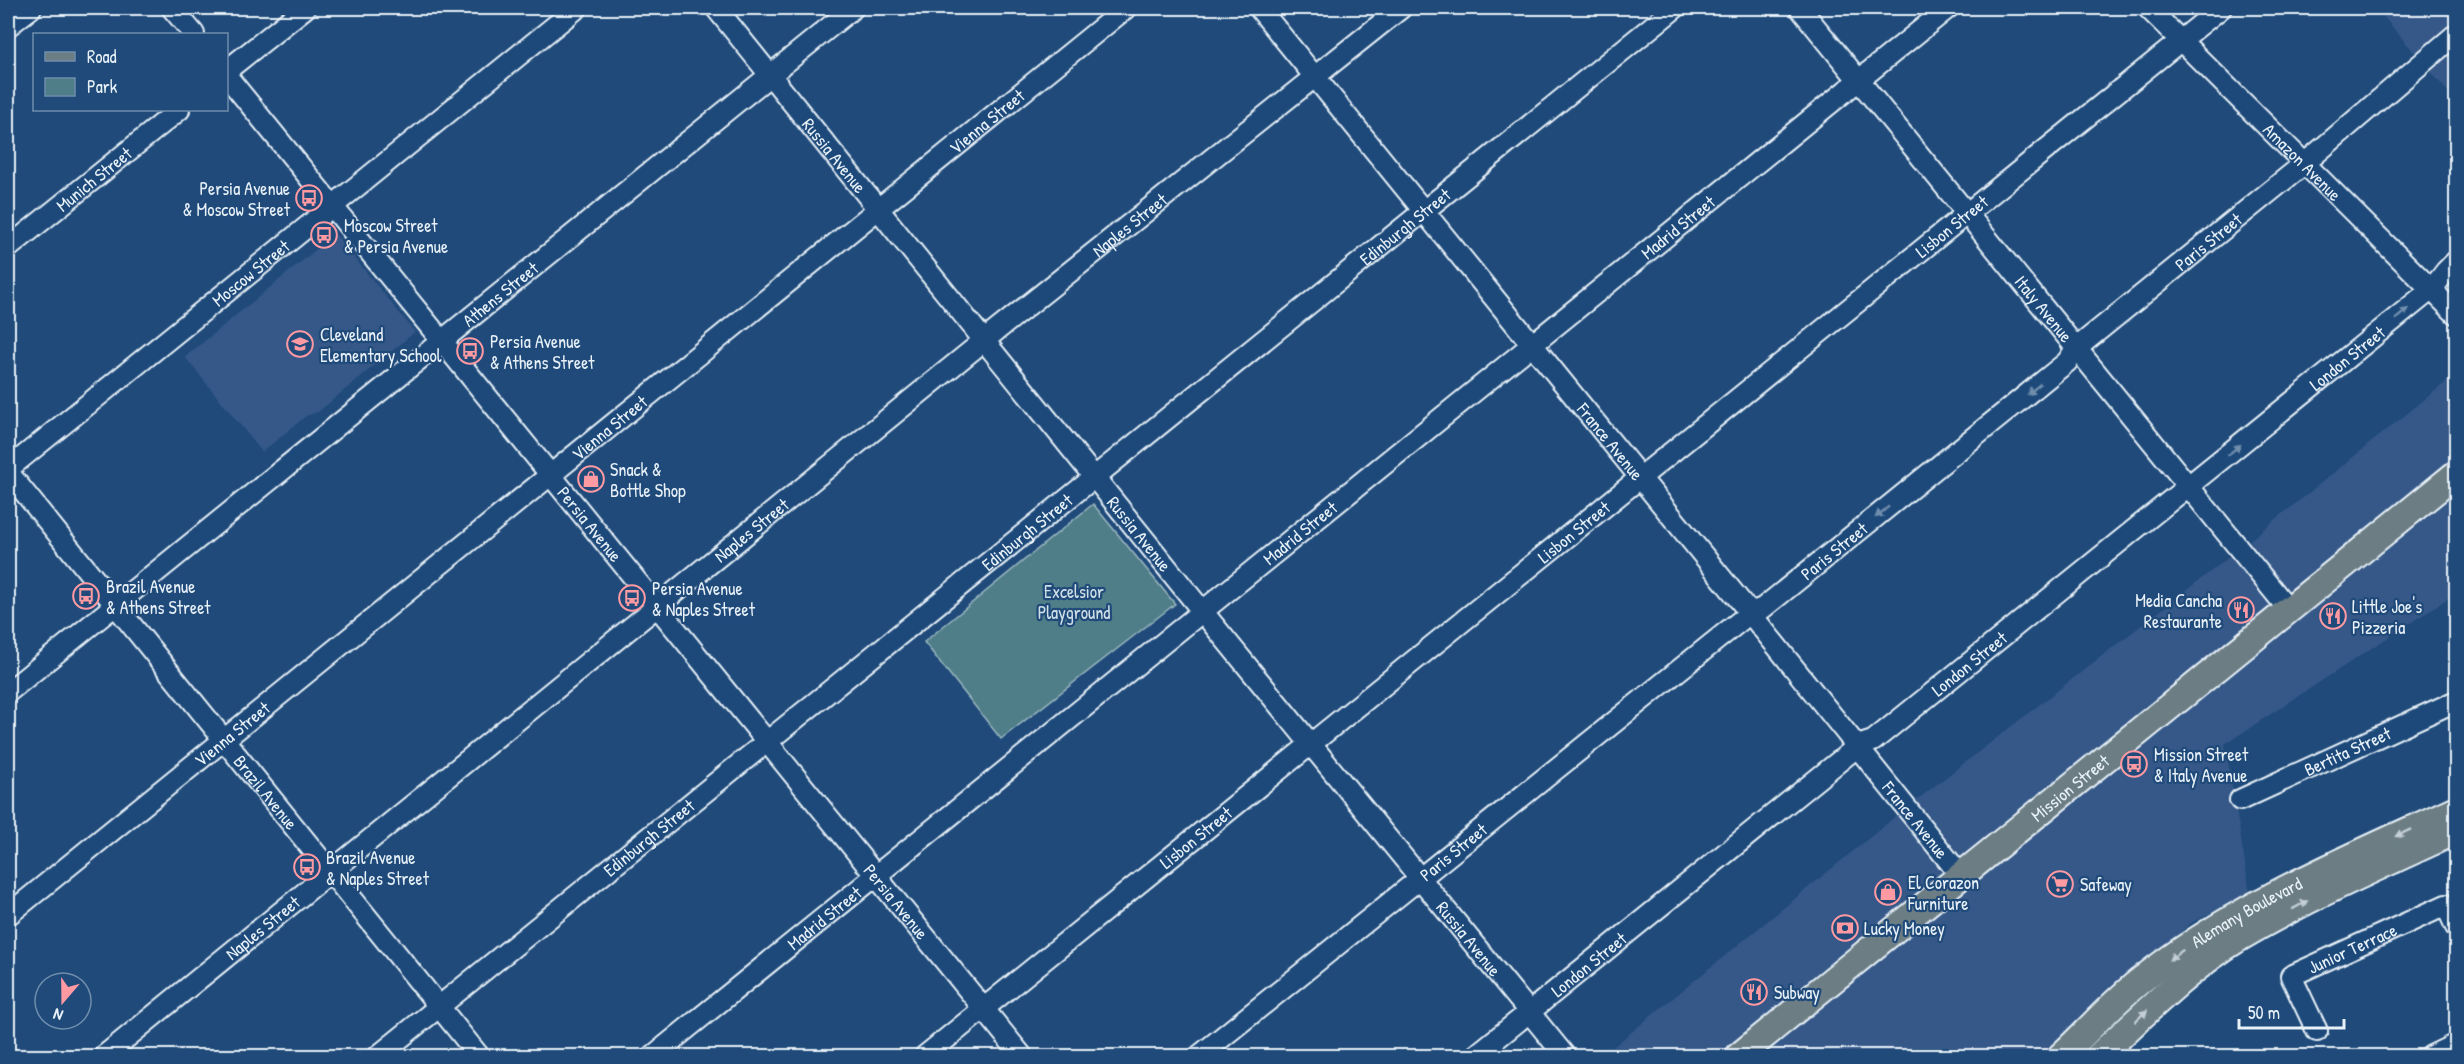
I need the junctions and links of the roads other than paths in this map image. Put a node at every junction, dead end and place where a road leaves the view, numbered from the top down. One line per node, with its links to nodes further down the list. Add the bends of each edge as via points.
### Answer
1 (31, 8): 15 (street)
2 (172, 8): 16 (street)
3 (305, 8): 19 (street)
4 (577, 8): 26 (street, Moscow Street)
5 (716, 8): 20 (street, Russia Avenue)
6 (853, 8): 20 (street, Athens Street)
7 (1126, 8): 27 (street, Vienna Street)
8 (1259, 8): 22 (street, France Avenue)
9 (1401, 8): 22 (street, Naples Street)
10 (1674, 8): 28 (street, Edinburgh Street)
11 (1800, 8): 23 (street, Italy Avenue)
12 (1948, 8): 23 (street, Madrid Street)
13 (2148, 8): 18 (street, Amazon Avenue)
14 (2222, 8): 18 (street, Lisbon Street)
15 (8, 27)
16 (193, 33)
17 (2457, 34): 25 (street, Paris Street)
18 (2182, 41): 25 (street, Amazon Avenue); 29 (street, Lisbon Street)
19 (228, 71)
20 (771, 74): 27 (street, Russia Avenue); 34 (street, Athens Street)
21 (228, 75): 26 (street, Persia Avenue)
22 (1315, 77): 28 (street, France Avenue); 35 (street, Naples Street)
23 (1858, 79): 29 (street, Italy Avenue); 36 (street, Madrid Street)
24 (178, 111): 30 (street, Munich Street)
25 (2305, 163): 32 (street, Amazon Avenue); 37 (street, Paris Street)
26 (333, 206): 34 (street, Persia Avenue); 38 (street, Moscow Street)
27 (878, 209): 35 (street, Russia Avenue); 39 (street, Vienna Street)
28 (1423, 211): 36 (street, France Avenue); 41 (street, Edinburgh Street)
29 (1968, 214): 37 (street, Italy Avenue); 42 (street, Lisbon Street)
30 (8, 248)
31 (2457, 261): 32 (street, London Street)
32 (2432, 289): 33 (street, Amazon Avenue); 43 (street, London Street, one-way to 32)
33 (2457, 314)
34 (441, 340): 39 (street, Persia Avenue); 44 (street, Athens Street)
35 (985, 340): 41 (street, Russia Avenue); 45 (street, Naples Street)
36 (1531, 345): 42 (street, France Avenue); 47 (street, Madrid Street)
37 (2076, 349): 43 (street, Italy Avenue); 48 (street, Paris Street, one-way to 48, via 2067,362 1763,608)
38 (8, 470): 44 (street, Brazil Avenue)
39 (549, 474): 45 (street, Persia Avenue); 51 (street, Vienna Street)
40 (2456, 476): 46 (main road, Mission Street)
41 (1095, 477): 47 (street, Russia Avenue); 52 (street, Edinburgh Street)
42 (1640, 479): 48 (street, France Avenue); 53 (street, Lisbon Street)
43 (2189, 486): 46 (street, Italy Avenue); 54 (street, London Street, via 1873,741)
44 (114, 605): 49 (street, Athens Street); 51 (street, Brazil Avenue)
45 (658, 608): 52 (street, Persia Avenue); 58 (street, Naples Street)
46 (2289, 610): 60 (main road, Mission Street)
47 (1203, 612): 53 (street, Russia Avenue); 59 (street, Madrid Street)
48 (1750, 612): 54 (street, France Avenue); 61 (street, Paris Street)
49 (8, 692)
50 (2457, 701): 55 (street, Bertita Street)
51 (224, 738): 58 (street, Brazil Avenue); 62 (street, Vienna Street)
52 (767, 743): 59 (street, Persia Avenue); 64 (street, Edinburgh Street)
53 (1311, 744): 61 (street, Russia Avenue); 65 (street, Lisbon Street)
54 (1858, 746): 60 (street, France Avenue); 66 (street, London Street)
55 (2240, 800)
56 (2457, 809): 79 (main road, Alemany Boulevard, one-way to 79, via 2314,874 2199,938 2139,982)
57 (2457, 831): 80 (main road, Alemany Boulevard, one-way to 57, via 2158,1000 2238,939 2324,892)
58 (331, 872): 64 (street, Brazil Avenue); 69 (street, Naples Street)
59 (875, 876): 65 (street, Persia Avenue); 72 (street, Madrid Street)
60 (1961, 876): 78 (main road, Mission Street)
61 (1420, 878): 66 (street, Russia Avenue); 75 (street, Paris Street)
62 (8, 915)
63 (2457, 927): 67 (street, Junior Terrace, via 2446,905 2291,976)
64 (439, 1007): 70 (street, Edinburgh Street); 71 (street, Brazil Avenue)
65 (984, 1009): 73 (street, Lisbon Street); 74 (street, Persia Avenue)
66 (1529, 1013): 76 (street, London Street); 77 (street, Russia Avenue)
67 (2318, 1031)
68 (2457, 1044): 81 (street)
69 (104, 1056)
70 (378, 1056)
71 (479, 1056)
72 (653, 1056)
73 (925, 1056)
74 (1022, 1056)
75 (1199, 1056)
76 (1475, 1056)
77 (1565, 1056)
78 (1739, 1056)
79 (2061, 1056)
80 (2099, 1056)
81 (2431, 1056)

